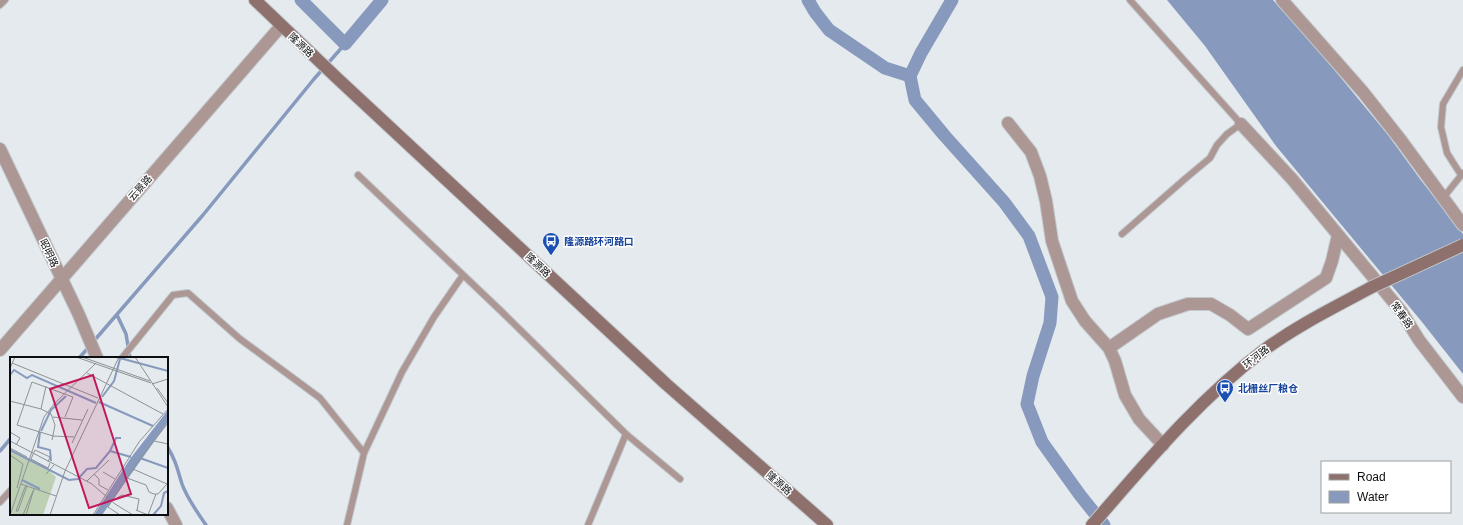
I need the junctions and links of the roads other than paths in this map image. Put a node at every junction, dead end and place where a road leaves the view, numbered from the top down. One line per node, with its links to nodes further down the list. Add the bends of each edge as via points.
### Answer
1 (5, 0): 5 (lane)
2 (1130, 0): 9 (lane)
3 (1282, 0): 13 (street, via 1363,92)
4 (257, 3): 6 (main road, 隆源路)
5 (0, 5)
6 (281, 26): 19 (street, 云景路); 35 (main road, 隆源路, via 666,384)
7 (1463, 70): 11 (lane, via 1443,104 1441,127 1448,153)
8 (1008, 122): 20 (street, via 1031,152 1040,176 1052,241 1072,301 1085,321)
9 (1241, 124): 15 (lane, via 1227,134 1210,158); 16 (street, 常春路, via 1292,179)
10 (0, 149): 19 (street, 昭明路)
11 (1462, 174): 13 (lane)
12 (358, 175): 18 (lane)
13 (1444, 198): 14 (street)
14 (1463, 225)
15 (1122, 234)
16 (1338, 235): 20 (street, via 1326,278 1248,329 1211,304 1188,304 1158,314); 24 (street, 常春路, via 1401,312)
17 (1463, 245): 26 (main road, 环河路, bridge, via 1372,287 1296,329 1265,350 1211,394)
18 (463, 276): 25 (lane); 27 (lane, via 402,372)
19 (61, 278): 21 (street, 云景路); 22 (street, 昭明路)
20 (1109, 348): 26 (street, via 1126,395 1139,419)
21 (0, 350)
22 (95, 354)
23 (124, 356): 27 (lane, via 173,295 188,293 240,339 320,398)
24 (1463, 397)
25 (626, 434): 28 (lane); 34 (lane)
26 (1163, 445): 36 (main road, 环河路)
27 (364, 453): 33 (lane)
28 (680, 479)
29 (10, 491): 30 (lane)
30 (0, 502)
31 (168, 510): 32 (street)
32 (176, 525)
33 (347, 525)
34 (588, 525)
35 (827, 525)
36 (1092, 525)

